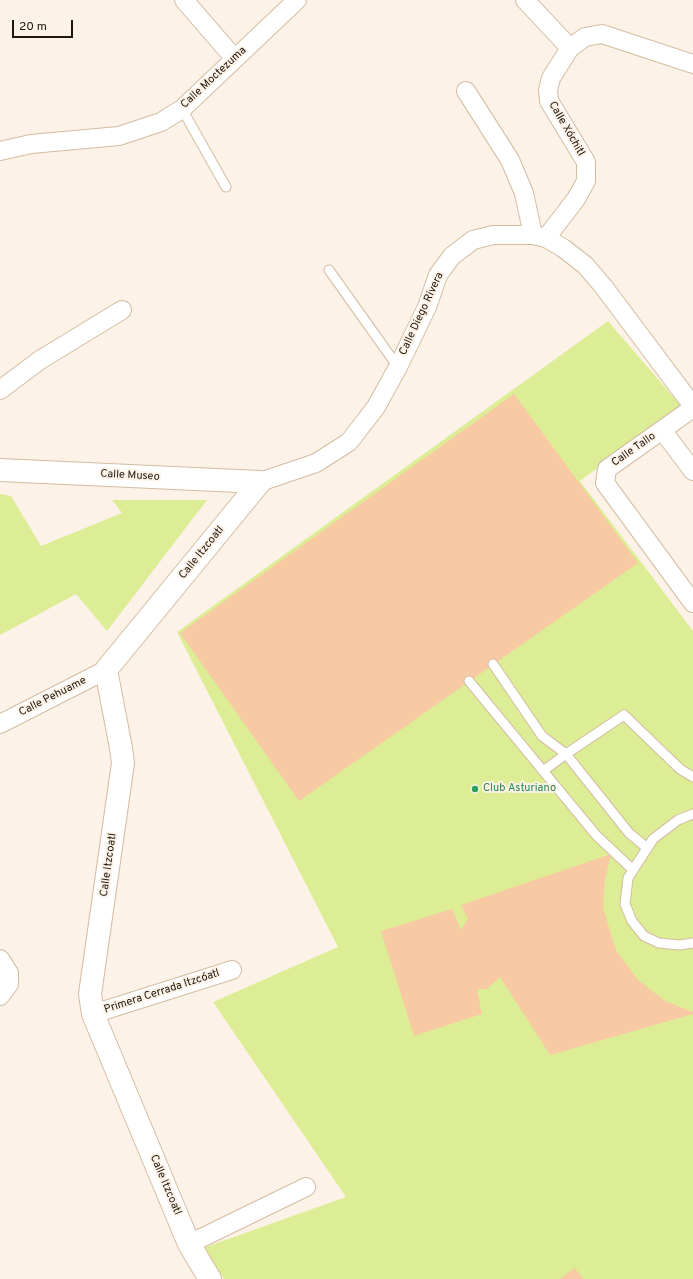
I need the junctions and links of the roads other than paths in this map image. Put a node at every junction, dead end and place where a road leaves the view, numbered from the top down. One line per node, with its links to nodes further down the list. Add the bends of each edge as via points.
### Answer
1 (184, 0): 5 (street)
2 (297, 0): 5 (street, Calle Moctezuma)
3 (525, 0): 4 (street)
4 (570, 48): 6 (street, Calle Xóchitl, via 584,37 602,34); 11 (street, Calle Xóchitl, via 552,78 548,101 586,162 586,181 576,199)
5 (235, 59): 8 (street, Calle Moctezuma)
6 (693, 64)
7 (466, 91): 11 (street, via 510,160)
8 (182, 109): 9 (street, Calle Moctezuma, via 161,122 119,136 31,144); 10 (lane)
9 (0, 151)
10 (226, 187)
11 (540, 237): 14 (street, Calle Diego Rivera, via 493,235 473,240 452,256 438,275 427,307); 16 (street, Calle Diego Rivera, via 563,248 585,265)
12 (329, 270): 14 (lane)
13 (122, 310): 15 (street, via 40,360)
14 (398, 367): 20 (street, Calle Diego Rivera, via 376,407 349,442 316,463)
15 (0, 390)
16 (693, 407): 17 (street, Calle Tallo)
17 (662, 430): 19 (street); 21 (street, Calle Tallo, via 607,469 605,483)
18 (0, 470): 20 (street, Calle Museo)
19 (693, 471)
20 (260, 482): 23 (street, Calle Itzcoatl)
21 (693, 603)
22 (493, 664): 26 (lane, via 542,736)
23 (106, 670): 25 (street, Calle Pehuame); 36 (street, Calle Itzcoatl, via 123,763 90,994)
24 (469, 681): 27 (lane)
25 (0, 724)
26 (566, 754): 27 (lane); 28 (lane, via 624,715 680,769); 30 (lane, via 629,833)
27 (543, 771): 31 (lane, via 596,836)
28 (693, 777)
29 (693, 814): 30 (lane, via 678,820 653,839)
30 (647, 848): 31 (lane)
31 (633, 870): 32 (lane, via 628,878 626,904 632,920 644,936 658,943)
32 (693, 943)
33 (1, 960): 35 (street, via 9,973 9,984)
34 (232, 970): 36 (street, Primera Cerrada Itzcóatl)
35 (0, 996)
36 (93, 1014): 38 (street, Calle Itzcoatl)
37 (306, 1187): 38 (street)
38 (189, 1244): 39 (street, Calle Itzcoatl)
39 (210, 1279)

